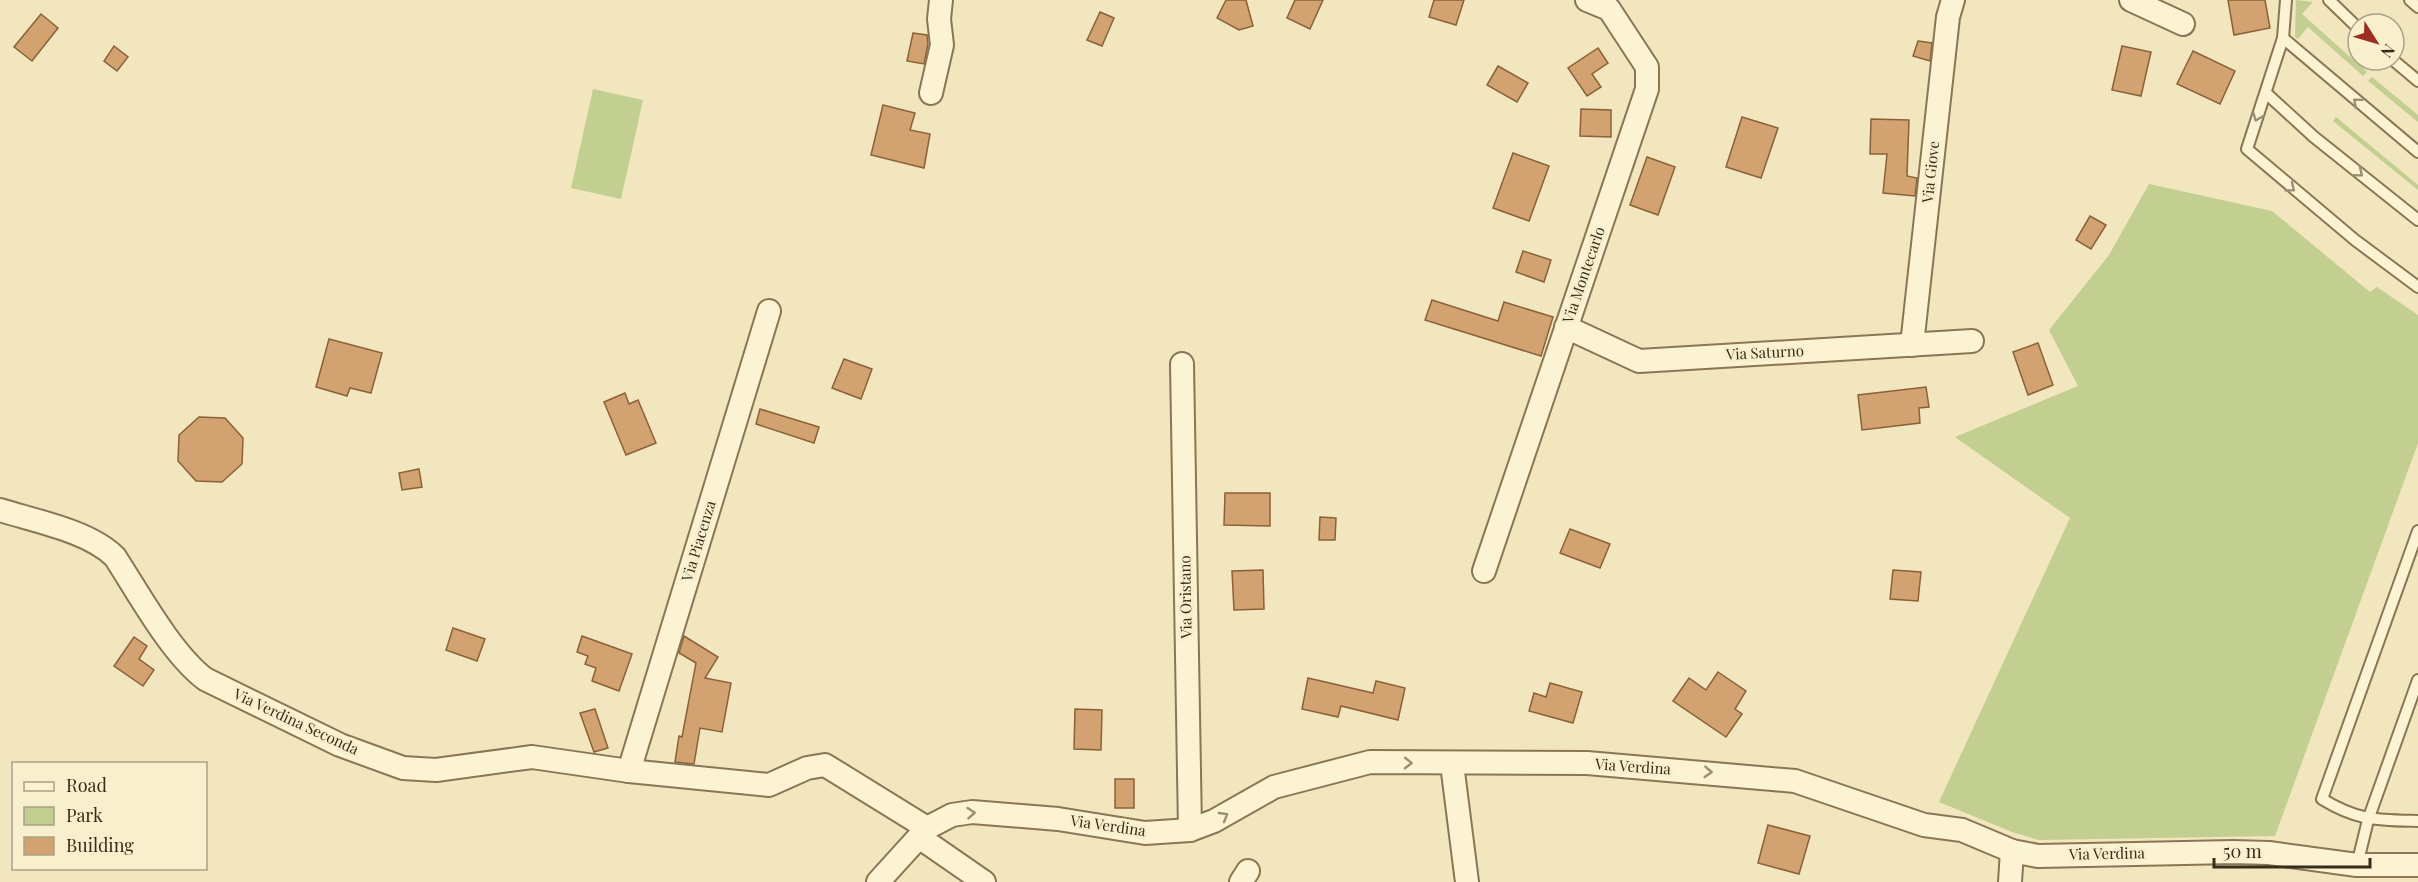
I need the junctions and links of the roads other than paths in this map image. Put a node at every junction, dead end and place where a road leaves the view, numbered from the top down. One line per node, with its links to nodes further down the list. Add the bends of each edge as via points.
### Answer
1 (941, 0): 15 (street, via 942,45)
2 (1587, 0): 8 (street, Via Montecarlo)
3 (1953, 0): 23 (street, Via Giove)
4 (2131, 0): 11 (street)
5 (2286, 0): 12 (lane)
6 (2329, 0): 10 (lane)
7 (2410, 0): 9 (lane)
8 (1614, 4): 21 (street, Via Montecarlo, via 1647,67 1647,89)
9 (2418, 7)
10 (2346, 16)
11 (2183, 24)
12 (2283, 38): 16 (lane); 17 (lane, one-way to 12)
13 (2406, 71): 14 (lane)
14 (2418, 81)
15 (931, 93)
16 (2267, 94): 18 (lane, one-way to 18); 19 (lane, one-way to 19, via 2247,149)
17 (2418, 152)
18 (2418, 220)
19 (2418, 287)
20 (769, 311): 30 (street, Via Piacenza)
21 (1566, 327): 23 (street, Via Saturno, via 1639,361); 27 (street, Via Montecarlo)
22 (1972, 341): 23 (street, Via Saturno)
23 (1912, 345)
24 (1182, 364): 33 (street, Via Oristano)
25 (0, 510): 30 (street, Via Verdina Seconda, via 105,547 193,669 340,745 403,768 447,769 532,757)
26 (2418, 531): 31 (lane, via 2322,799)
27 (1484, 571)
28 (2418, 680): 31 (lane)
29 (1452, 764): 33 (street, Via Verdina, one-way to 29, via 1274,787 1318,774 1370,762); 35 (street, Via Verdina, one-way to 35, via 1587,763 1796,781 1924,825 1962,830); 40 (street)
30 (629, 771): 34 (street, Via Verdina Seconda, via 769,785 807,768 825,765)
31 (2368, 820): 32 (lane); 37 (lane)
32 (2418, 821)
33 (1190, 830): 34 (street, Via Verdina, one-way to 33, via 952,815 972,812 1146,832)
34 (923, 832): 38 (street, Via Verdina); 39 (street)
35 (2012, 851): 37 (street, Via Verdina, via 2038,856 2269,853); 41 (street)
36 (2418, 865): 37 (street, Via Verdina)
37 (2356, 874)
38 (878, 882)
39 (984, 882)
40 (1467, 882)
41 (2010, 882)

